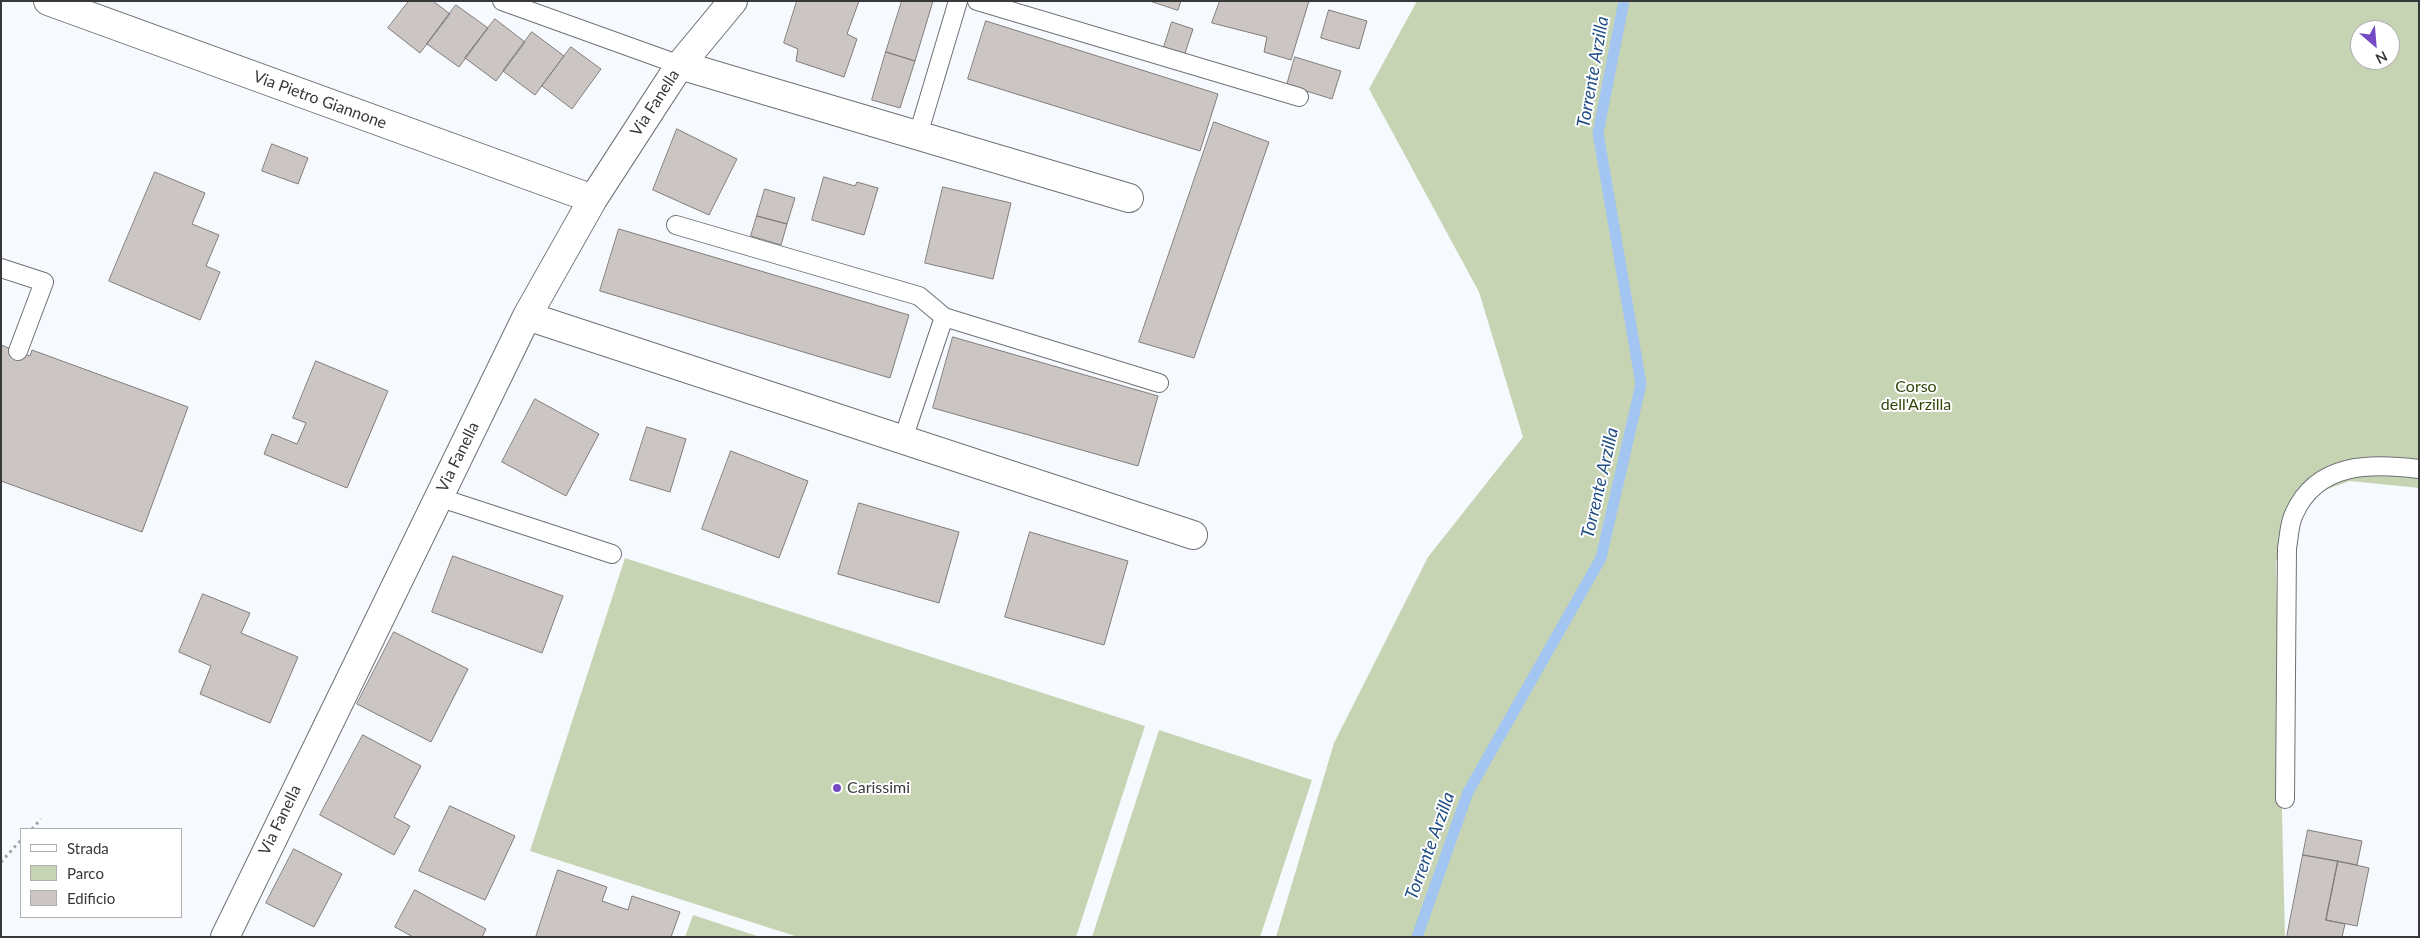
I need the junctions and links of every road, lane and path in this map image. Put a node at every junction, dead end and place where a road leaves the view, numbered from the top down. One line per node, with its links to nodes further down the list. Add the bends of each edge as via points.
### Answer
1 (48, 1): 10 (street, Via Pietro Giannone)
2 (502, 1): 6 (lane)
3 (733, 1): 6 (street, Via Fanella)
4 (958, 1): 8 (lane)
5 (977, 1): 7 (lane)
6 (680, 65): 8 (street); 10 (street, Via Fanella)
7 (1299, 97)
8 (918, 136): 9 (street)
9 (1129, 198)
10 (593, 199): 13 (street, Via Fanella)
11 (676, 225): 14 (lane, via 919,296)
12 (1, 268): 15 (lane, via 44,282)
13 (527, 316): 17 (street); 19 (street, Via Fanella)
14 (944, 317): 16 (lane); 17 (lane)
15 (18, 352)
16 (1159, 383)
17 (903, 439): 20 (street)
18 (2419, 469): 22 (lane, via 2386,465 2344,469 2312,487 2293,514 2287,548)
19 (438, 497): 21 (lane); 27 (street, Via Fanella)
20 (1193, 535)
21 (612, 554)
22 (2285, 799)
23 (41, 820): 24 (path)
24 (33, 828)
25 (20, 841): 26 (path)
26 (1, 862)
27 (225, 937)

